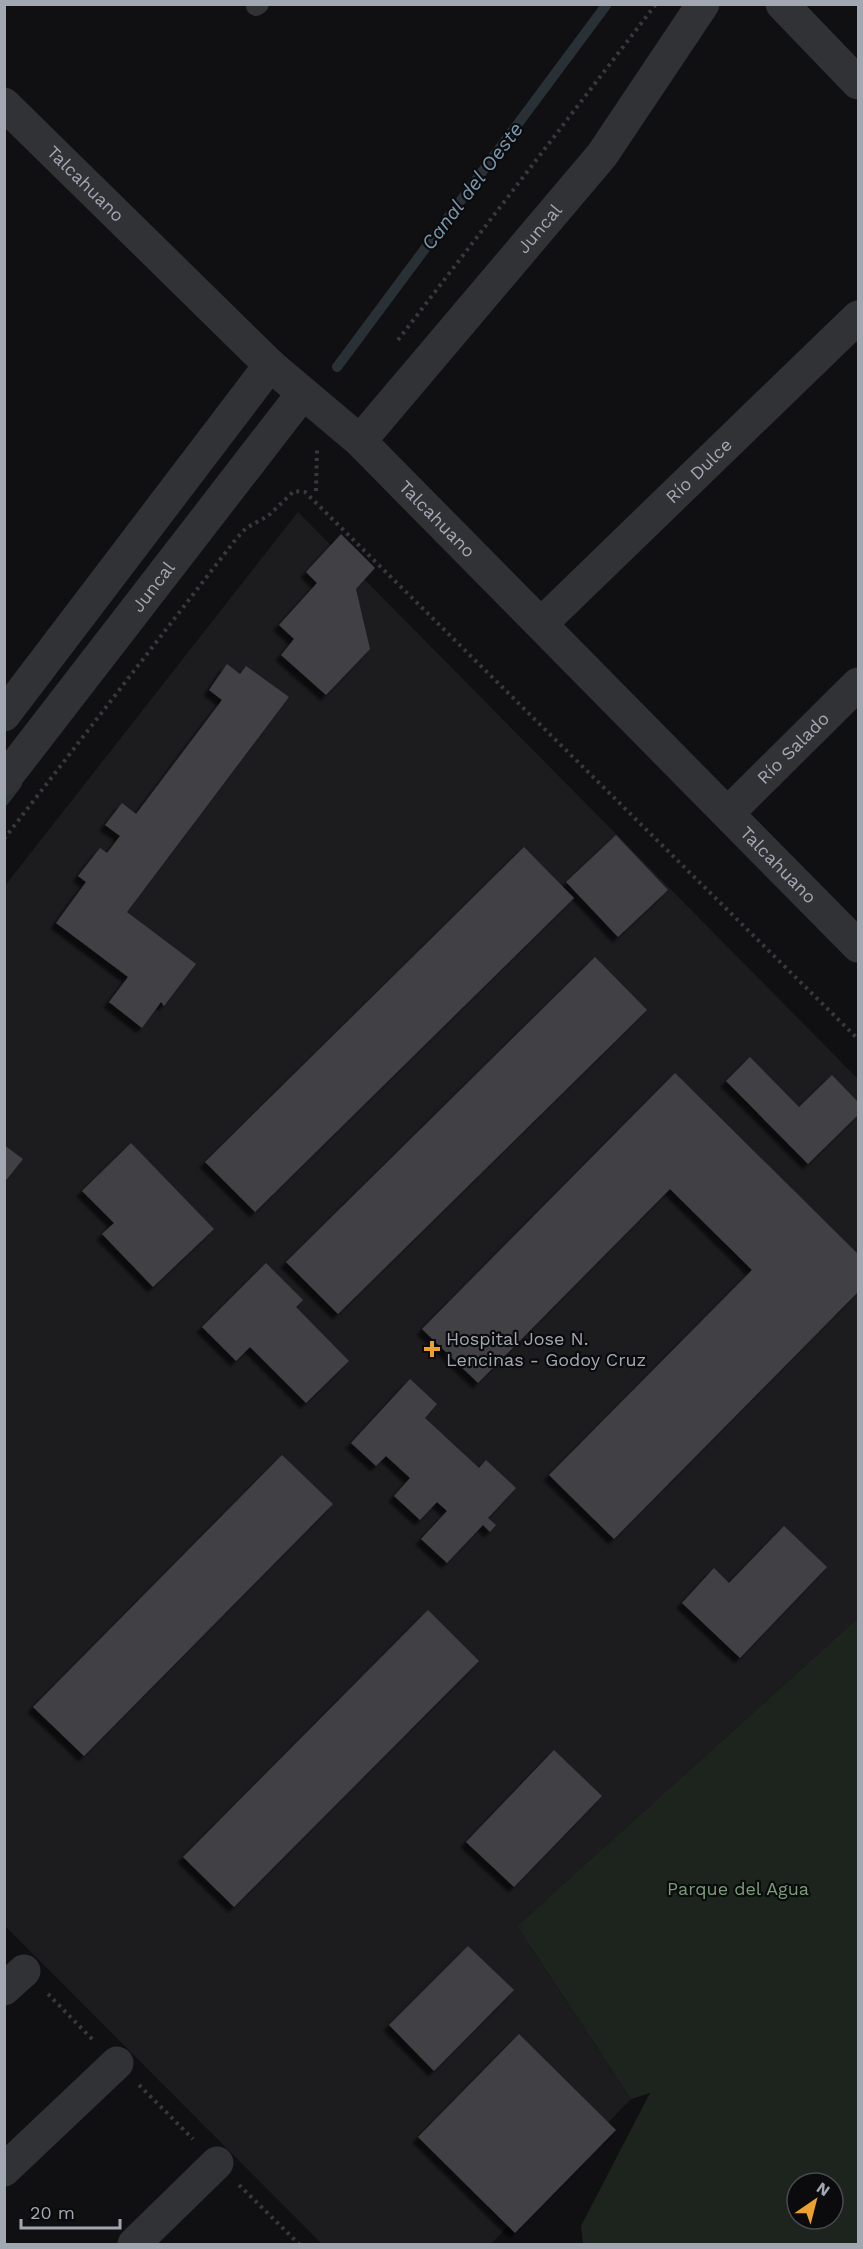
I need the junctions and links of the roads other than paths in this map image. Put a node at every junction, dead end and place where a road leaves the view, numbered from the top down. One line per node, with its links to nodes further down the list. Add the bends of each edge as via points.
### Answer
1 (703, 4): 8 (street, Juncal, via 602,156)
2 (782, 4): 3 (street)
3 (858, 83)
4 (4, 104): 6 (street, Talcahuano)
5 (858, 317): 9 (street, Río Dulce)
6 (270, 365): 7 (street, Talcahuano); 11 (street)
7 (303, 393): 8 (street, Talcahuano); 12 (street, Juncal)
8 (348, 431): 9 (street, Talcahuano)
9 (541, 624): 13 (street, Talcahuano)
10 (858, 684): 13 (street, Río Salado)
11 (4, 715)
12 (4, 780)
13 (728, 813): 14 (street, Talcahuano)
14 (858, 946)
15 (117, 2063): 17 (street)
16 (217, 2163): 18 (street)
17 (4, 2170)
18 (134, 2244)

